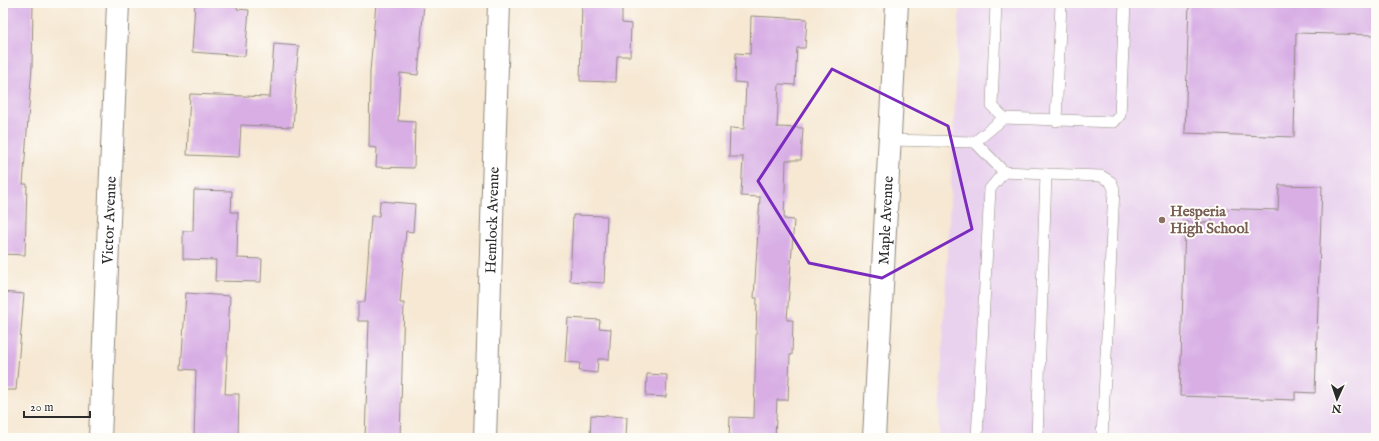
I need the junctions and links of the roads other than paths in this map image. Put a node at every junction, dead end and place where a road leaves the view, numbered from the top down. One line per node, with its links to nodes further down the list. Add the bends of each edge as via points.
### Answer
1 (118, 3): 13 (street, Victor Avenue)
2 (499, 3): 14 (street, Hemlock Avenue)
3 (897, 3): 9 (street, Maple Avenue)
4 (996, 3): 7 (lane, via 992,106)
5 (1061, 3): 8 (lane)
6 (1125, 3): 8 (lane, via 1120,115 1114,122)
7 (1004, 118): 8 (lane); 10 (lane)
8 (1056, 121)
9 (889, 140): 10 (lane); 15 (street, Maple Avenue)
10 (975, 142): 11 (lane)
11 (1004, 172): 12 (lane); 16 (lane, via 990,189)
12 (1046, 174): 17 (lane); 18 (lane, via 1101,176 1111,182 1114,189)
13 (100, 438)
14 (485, 438)
15 (874, 438)
16 (977, 438)
17 (1037, 438)
18 (1102, 438)

